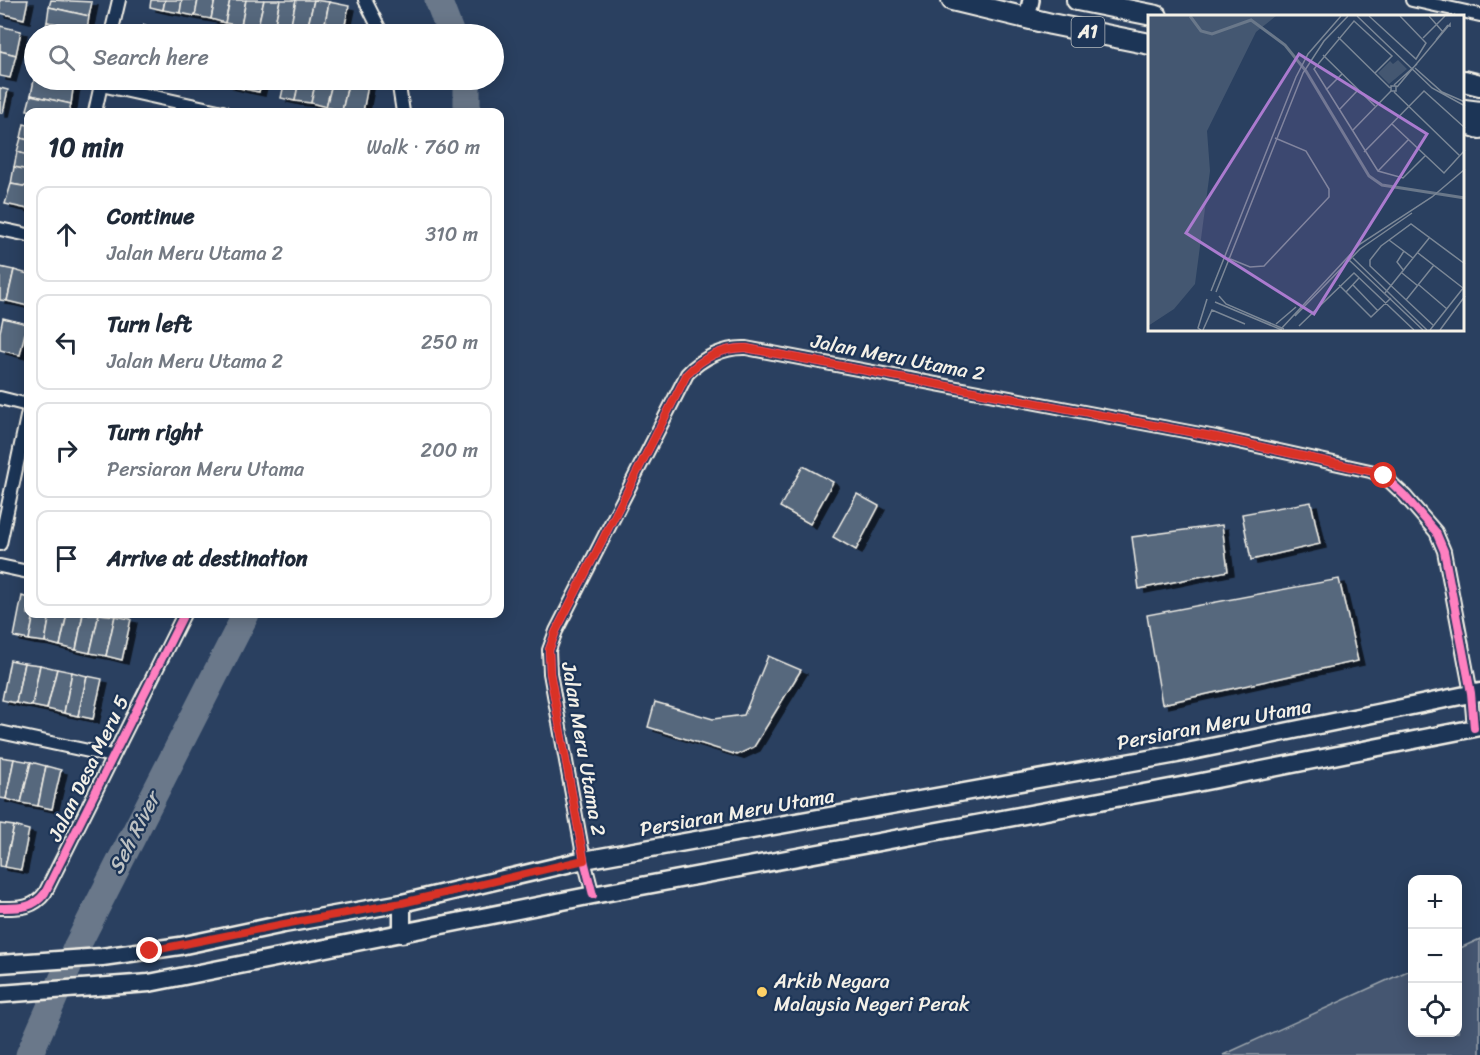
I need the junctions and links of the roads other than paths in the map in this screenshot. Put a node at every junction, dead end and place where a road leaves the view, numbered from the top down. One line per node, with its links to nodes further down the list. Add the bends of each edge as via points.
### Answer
1 (119, 0): 11 (street)
2 (365, 0): 12 (street)
3 (952, 0): 7 (main road, A1)
4 (1077, 0): 6 (main road, A1)
5 (1412, 0): 10 (street)
6 (1112, 5): 9 (main road, A1)
7 (1004, 7): 8 (main road, A1)
8 (1029, 9): 13 (main road, A1)
9 (1153, 15)
10 (1480, 15)
11 (113, 24)
12 (377, 24)
13 (1148, 43)
14 (99, 90): 17 (street)
15 (134, 90): 18 (street)
16 (400, 90): 19 (street)
17 (96, 108)
18 (207, 108)
19 (402, 108)
20 (1465, 110): 21 (main road)
21 (1480, 112)
22 (1465, 123): 23 (main road)
23 (1480, 128)
24 (0, 229): 25 (street)
25 (24, 234)
26 (0, 398): 27 (street)
27 (24, 404)
28 (24, 431): 29 (street)
29 (0, 544)
30 (0, 566): 31 (street)
31 (24, 571)
32 (182, 618): 36 (street, Jalan Desa Meru 5)
33 (1475, 692): 34 (street, Jalan Meru Utama 2); 37 (main road, Persiaran Meru Utama, via 1177,754); 37 (street, Jalan Meru Utama 2, via 1444,551 1436,532 1384,476 1216,437 736,348 706,358 687,374 549,650)
34 (1477, 727): 38 (main road)
35 (0, 732): 36 (street)
36 (112, 756): 40 (street, Jalan Desa Meru 5, via 39,901 21,908)
37 (584, 860): 38 (street, Jalan Meru Utama 2); 39 (main road, Persiaran Meru Utama)
38 (593, 895): 41 (main road)
39 (402, 903): 41 (main road); 42 (main road, Persiaran Meru Utama, via 180,946 102,957)
40 (0, 908)
41 (402, 934): 43 (main road, via 149,983)
42 (0, 964)
43 (0, 994)

